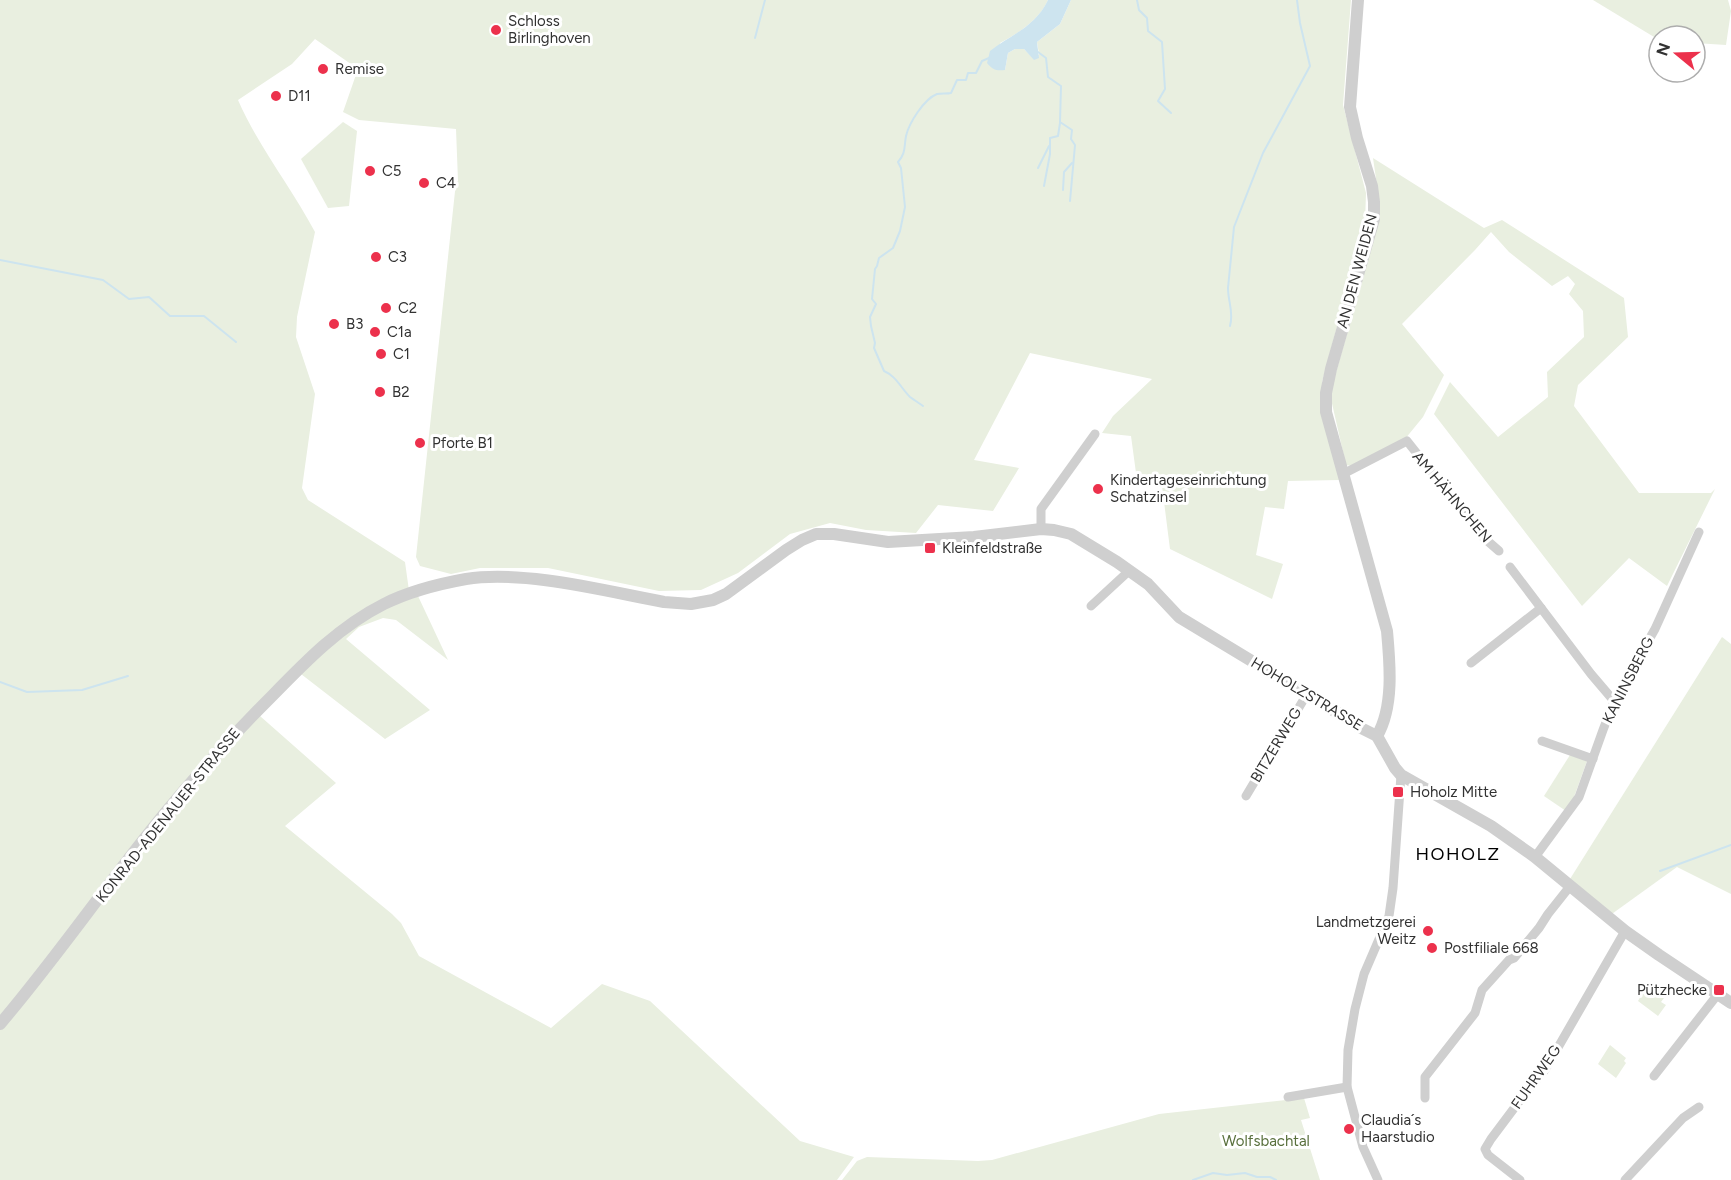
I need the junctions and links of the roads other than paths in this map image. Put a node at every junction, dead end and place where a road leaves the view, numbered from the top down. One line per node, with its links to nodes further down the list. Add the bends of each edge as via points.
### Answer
1 (1358, 0): 3 (street, AN DEN WEIDEN, via 1350,107 1372,186 1374,219 1326,393 1326,412)
2 (1095, 434): 4 (street, via 1041,509)
3 (1342, 473): 7 (street, AM HÄHNCHEN, via 1407,441 1483,537); 15 (street, AN DEN WEIDEN, via 1387,631 1390,665 1385,721)
4 (1041, 529): 6 (street, HOHOLZSTRASSE, via 911,542); 9 (street, HOHOLZSTRASSE, via 1071,534)
5 (1699, 532): 14 (street, KANINSBERG, via 1655,629)
6 (844, 536): 25 (street, KONRAD-ADENAUER-STRASSE, via 810,536 726,594 699,603 664,602 521,579 469,579 418,590 384,603 350,624 308,660 243,724 164,814)
7 (1499, 551)
8 (1509, 567): 11 (street)
9 (1130, 570): 10 (street); 13 (street, HOHOLZSTRASSE, via 1179,617)
10 (1091, 606)
11 (1541, 608): 12 (street); 14 (street)
12 (1471, 663)
13 (1307, 694): 15 (street, HOHOLZSTRASSE); 19 (street, BITZERWEG)
14 (1614, 701): 17 (street, KANINSBERG)
15 (1377, 736): 18 (street, HOHOLZSTRASSE)
16 (1542, 741): 17 (street)
17 (1593, 759): 20 (street, KANINSBERG, via 1580,797)
18 (1401, 775): 20 (street, HOHOLZSTRASSE, via 1491,826); 27 (street, via 1389,916 1364,974 1355,1010)
19 (1246, 795)
20 (1536, 857): 21 (street, HOHOLZSTRASSE)
21 (1571, 885): 22 (street, HOHOLZSTRASSE); 29 (street, via 1514,958 1482,990 1475,1013 1425,1077)
22 (1625, 931): 23 (street, HOHOLZSTRASSE); 32 (street, FUHRWEG, via 1545,1070 1485,1149)
23 (1718, 994): 24 (street, HOHOLZSTRASSE); 26 (street)
24 (1731, 1003)
25 (0, 1024)
26 (1654, 1076)
27 (1347, 1087): 28 (street); 31 (street, via 1363,1147)
28 (1288, 1097)
29 (1425, 1098)
30 (1699, 1107): 33 (street, via 1683,1118)
31 (1378, 1180)
32 (1520, 1180)
33 (1625, 1180)

